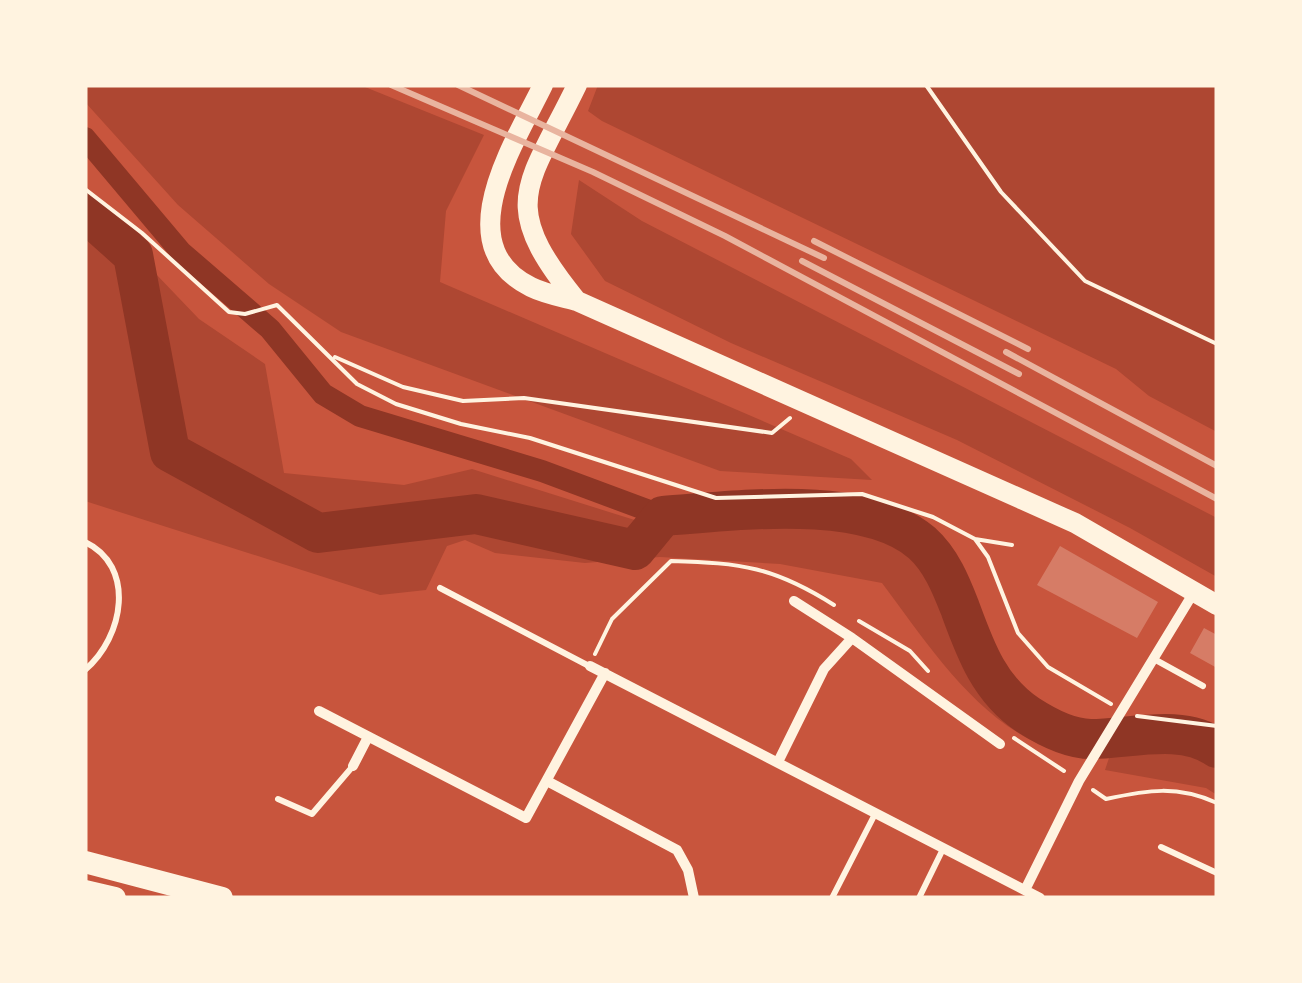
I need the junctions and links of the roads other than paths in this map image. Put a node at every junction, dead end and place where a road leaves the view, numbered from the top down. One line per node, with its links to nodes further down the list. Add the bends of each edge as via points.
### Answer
1 (544, 85): 3 (main road, via 498,179 490,216 498,254 520,280)
2 (577, 85): 3 (main road, via 528,193 528,230 536,249)
3 (577, 302): 6 (main road, via 1075,523)
4 (85, 542): 12 (lane, via 107,554 120,586 112,628)
5 (440, 588): 11 (lane)
6 (1194, 592): 8 (main road); 10 (street)
7 (794, 601): 9 (street)
8 (1217, 605)
9 (852, 638): 17 (street); 18 (street, via 824,670)
10 (1153, 658): 14 (lane); 27 (street, via 1089,763)
11 (590, 666): 13 (street)
12 (85, 670)
13 (606, 673): 18 (street); 20 (street)
14 (1202, 686)
15 (319, 711): 16 (street)
16 (368, 736): 19 (street); 20 (street, via 526,818)
17 (1000, 744)
18 (778, 762): 22 (street)
19 (353, 766): 21 (lane, via 312,814)
20 (547, 781): 31 (street, via 667,842 684,860)
21 (278, 799)
22 (876, 813): 24 (street); 32 (lane)
23 (1162, 847): 26 (lane)
24 (944, 848): 27 (street); 33 (lane)
25 (85, 862): 30 (highway)
26 (1217, 872)
27 (1025, 890): 34 (street)
28 (85, 892): 29 (highway)
29 (115, 898)
30 (222, 898)
31 (694, 898)
32 (832, 898)
33 (919, 898)
34 (1040, 898)

